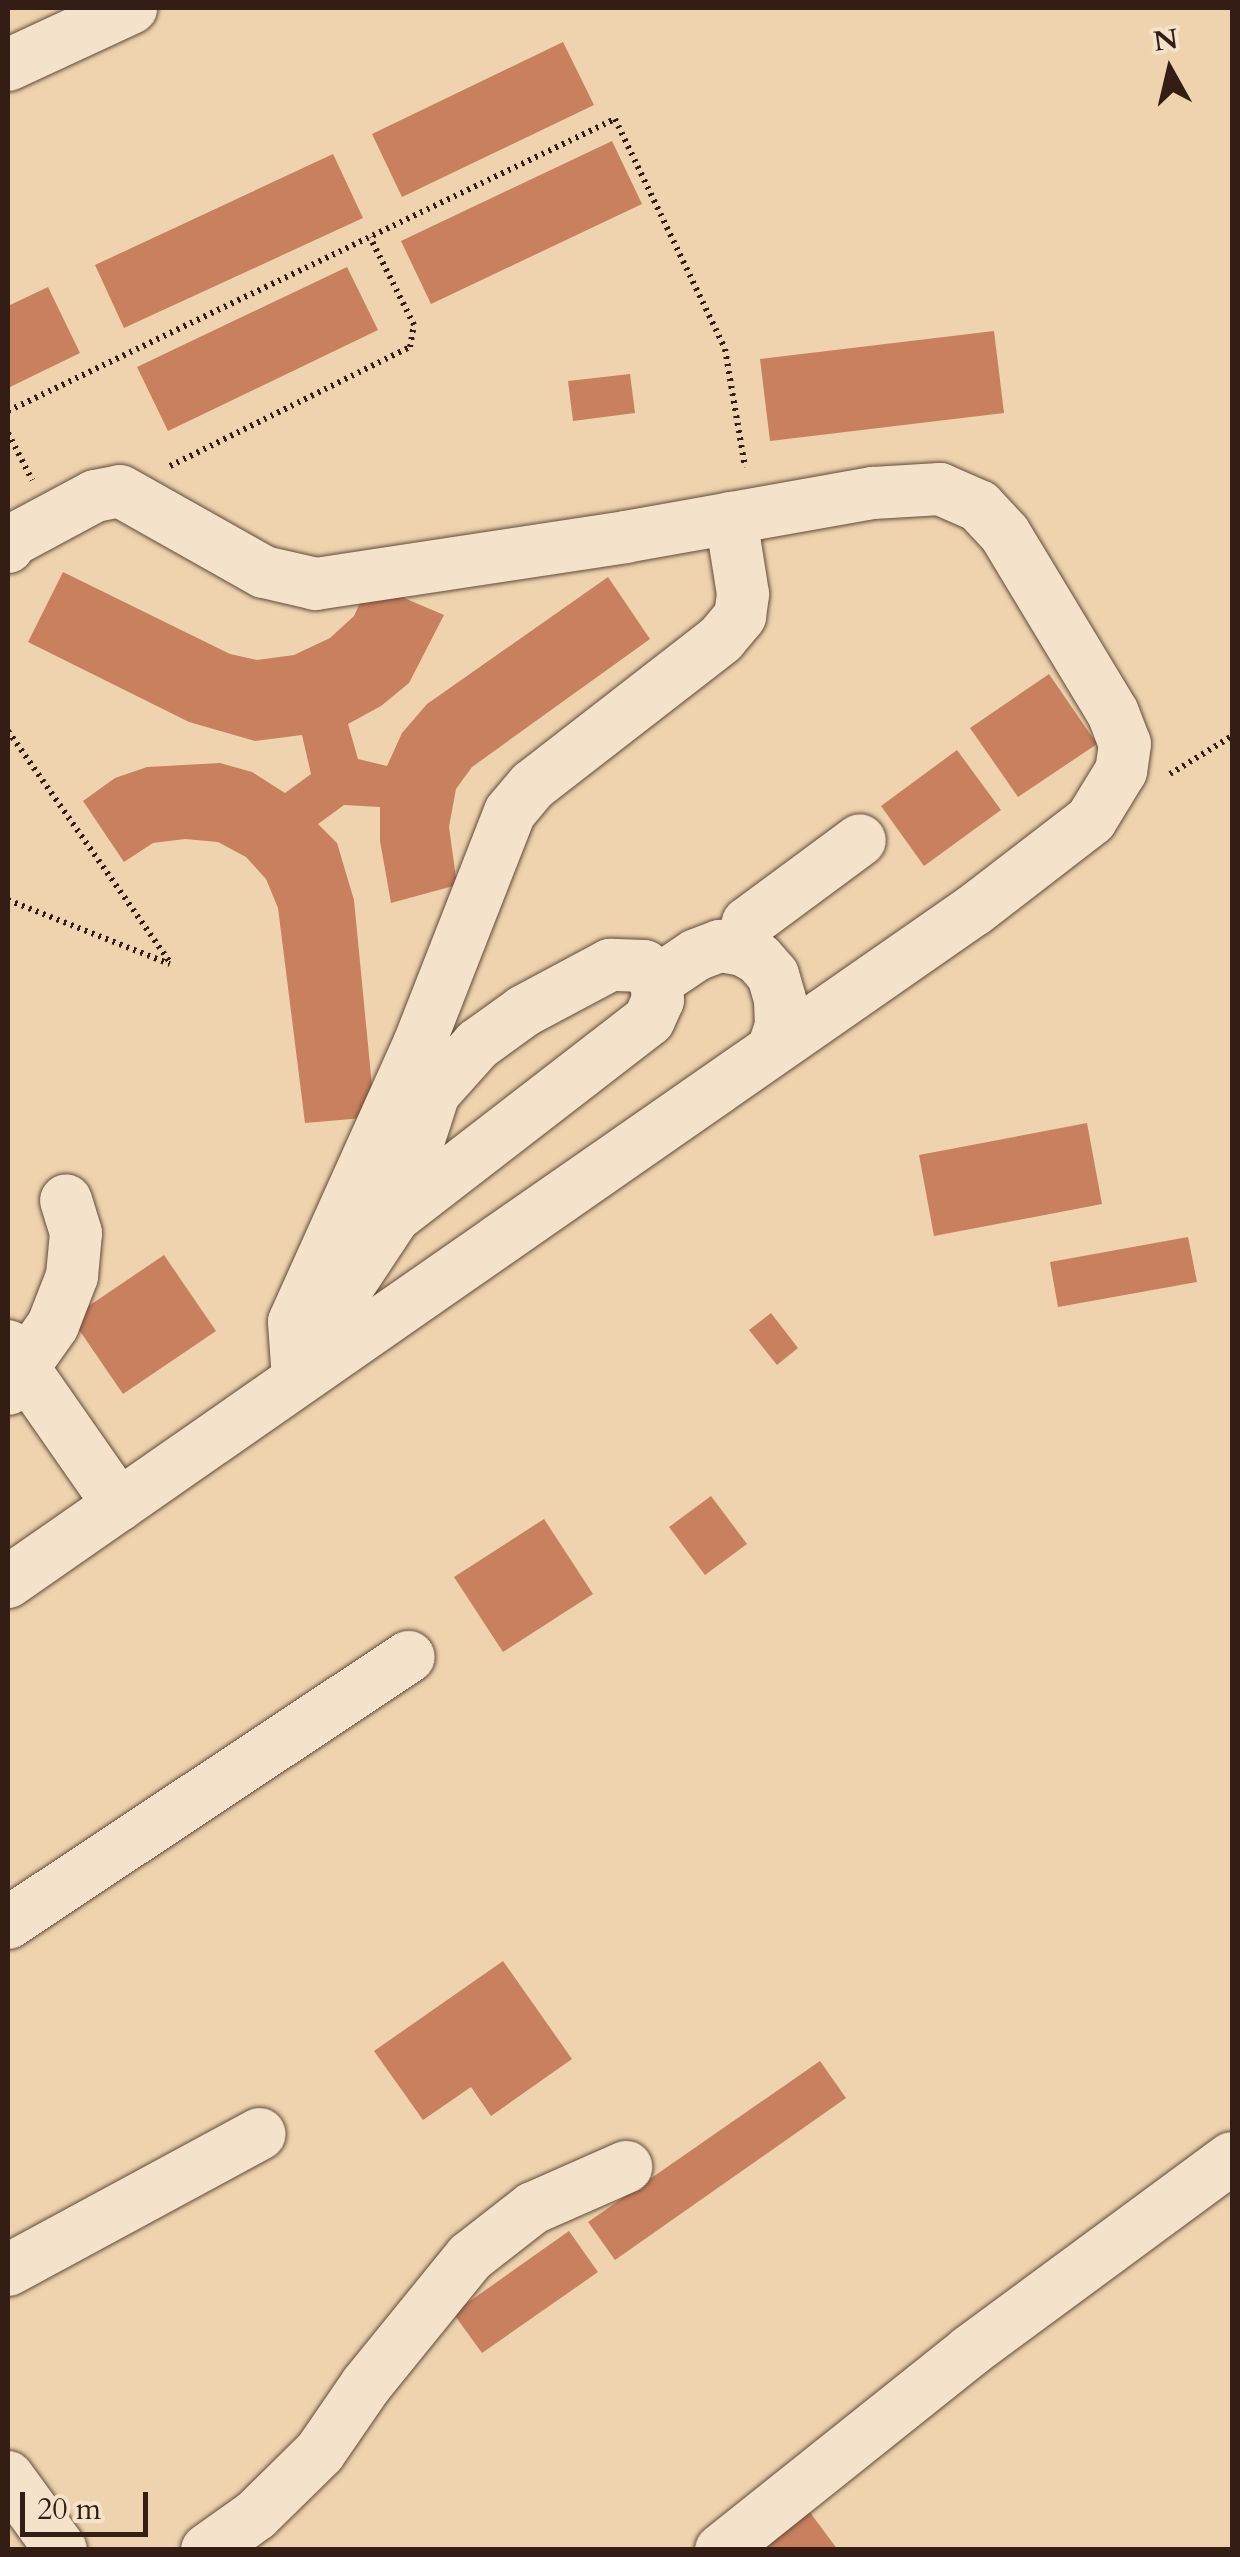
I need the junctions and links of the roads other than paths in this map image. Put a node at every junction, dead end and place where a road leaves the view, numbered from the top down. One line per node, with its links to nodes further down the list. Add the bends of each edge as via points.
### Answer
1 (132, 8): 2 (street)
2 (8, 65)
3 (742, 516): 4 (street, via 316,584 264,572 120,492 95,496); 8 (street, via 873,493 940,489 979,506 1005,534 1113,714 1124,744 1121,771 1091,820 833,1008); 12 (street, via 740,616 721,640 533,785 510,812 419,1044 294,1322)
4 (8, 547)
5 (860, 840): 6 (street, via 748,922)
6 (743, 950): 7 (street, via 720,946); 8 (street, via 772,975)
7 (656, 982): 10 (street, via 658,1000 649,1020); 10 (street, via 644,966 610,965 478,1044 434,1093)
8 (777, 1024): 12 (street)
9 (66, 1201): 11 (street, via 76,1233 72,1276 52,1325)
10 (394, 1217): 12 (street)
11 (13, 1368): 13 (street)
12 (287, 1379): 13 (street)
13 (118, 1504): 14 (street)
14 (8, 1582)
15 (409, 1657): 16 (street)
16 (8, 1923)
17 (260, 2134): 20 (street)
18 (1232, 2158): 24 (street, via 970,2351)
19 (626, 2167): 23 (street, via 532,2208 470,2257 320,2452 256,2515)
20 (8, 2270)
21 (8, 2477): 22 (street)
22 (61, 2550)
23 (207, 2550)
24 (721, 2550)

